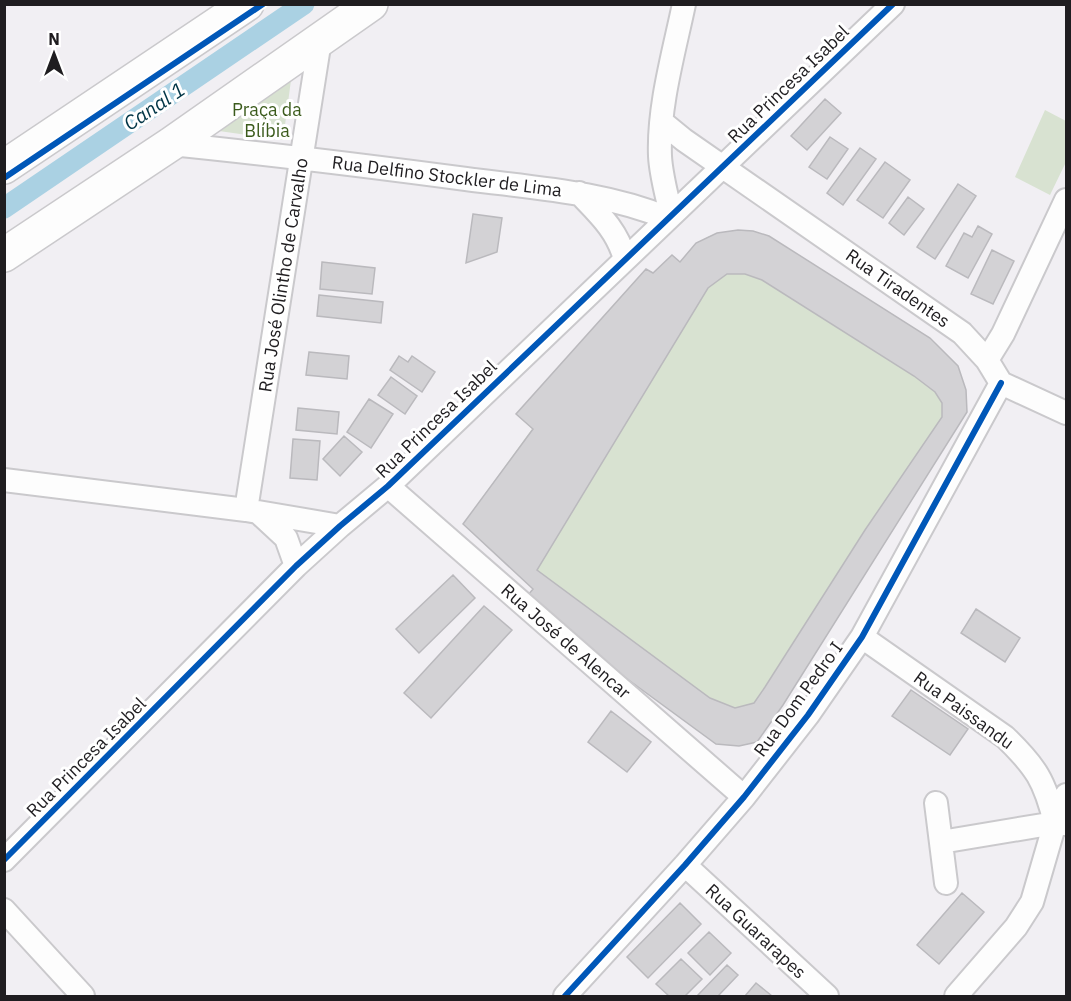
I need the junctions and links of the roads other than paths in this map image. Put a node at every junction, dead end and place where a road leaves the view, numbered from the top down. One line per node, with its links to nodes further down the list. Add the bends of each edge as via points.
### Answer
1 (247, 4): 9 (main road)
2 (371, 4): 5 (main road)
3 (684, 4): 6 (street)
4 (893, 4): 10 (street, Rua Princesa Isabel)
5 (320, 40): 7 (main road); 8 (street, Rua José Olintho de Carvalho)
6 (662, 122): 10 (street, Rua Tiradentes); 13 (street, via 661,165)
7 (171, 144): 8 (street, Rua Delfino Stockler de Lima); 14 (main road)
8 (302, 158): 11 (street, Rua Delfino Stockler de Lima); 21 (street, Rua José Olintho de Carvalho)
9 (6, 165)
10 (722, 167): 13 (street, Rua Princesa Isabel); 16 (street, Rua Tiradentes, via 962,333)
11 (579, 193): 13 (street, Rua Delfino Stockler de Lima); 15 (street, Rua Delfino Stockler de Lima, via 609,224)
12 (1066, 200): 16 (street)
13 (669, 216): 15 (street, Rua Princesa Isabel)
14 (4, 255)
15 (625, 259): 20 (street, Rua Princesa Isabel)
16 (987, 360): 17 (street, Rua Tiradentes)
17 (1002, 383): 18 (street); 24 (street, Rua Dom Pedro I)
18 (1066, 413)
19 (4, 480): 21 (street)
20 (388, 486): 22 (street, Rua Princesa Isabel); 26 (street, Rua José de Alencar)
21 (252, 511): 22 (street); 23 (street, via 286,538)
22 (340, 526): 23 (street, Rua Princesa Isabel)
23 (297, 566): 30 (street, Rua Princesa Isabel)
24 (862, 637): 26 (street, Rua Dom Pedro I); 28 (street, Rua Paissandu, via 992,727 1025,756 1044,785)
25 (1066, 795): 28 (street)
26 (744, 797): 31 (street, Rua Dom Pedro I)
27 (936, 803): 29 (street)
28 (1061, 823): 29 (street); 37 (street, via 1032,902 1016,927)
29 (941, 842): 32 (street)
30 (4, 860)
31 (685, 865): 35 (street, Rua Dom Pedro I); 36 (street, Rua Guararapes)
32 (946, 883)
33 (4, 910): 34 (street)
34 (83, 996)
35 (565, 996)
36 (827, 996)
37 (956, 996)

